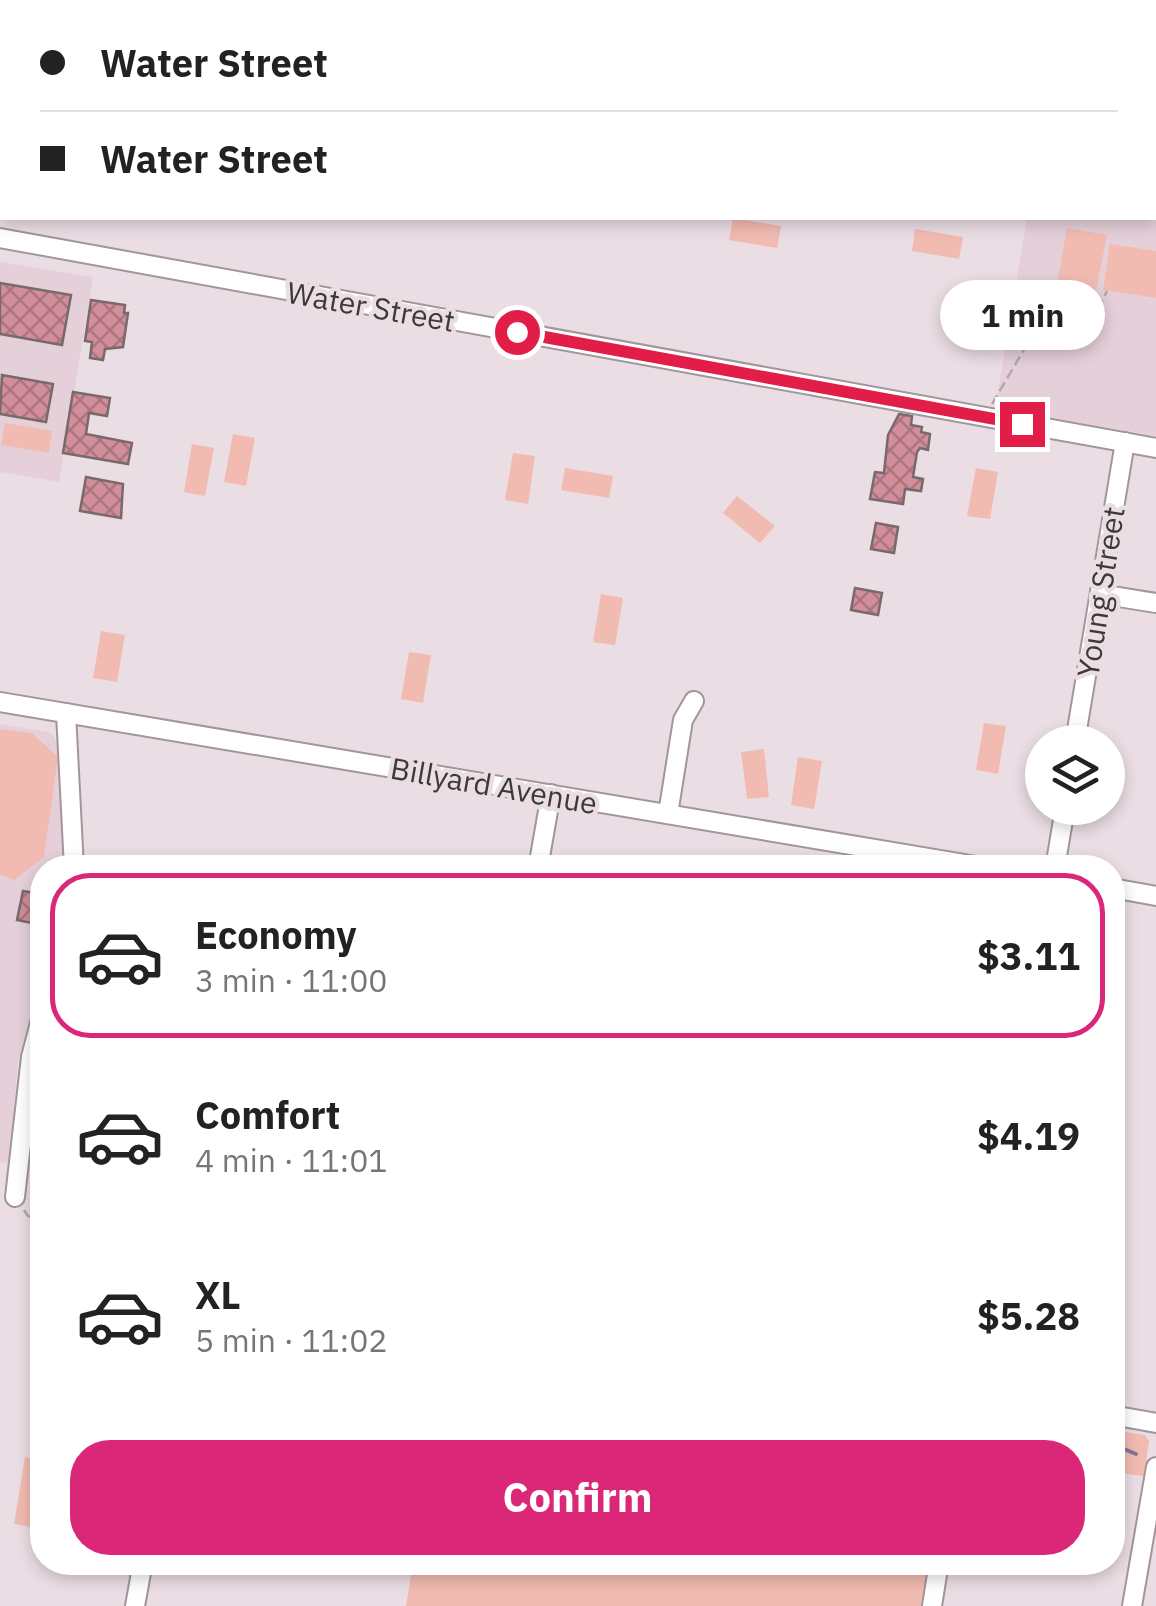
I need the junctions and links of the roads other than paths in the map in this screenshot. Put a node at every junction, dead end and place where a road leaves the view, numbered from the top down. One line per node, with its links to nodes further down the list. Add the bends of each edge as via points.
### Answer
1 (0, 238): 2 (street, Water Street)
2 (1125, 442): 3 (street, Water Street); 4 (street, Young Street)
3 (1156, 448)
4 (1100, 594): 5 (street); 9 (street, Young Street)
5 (1156, 603)
6 (694, 700): 11 (street, via 683,720)
7 (0, 702): 8 (street, Billyard Avenue)
8 (66, 713): 10 (street, Billyard Avenue); 13 (street)
9 (1079, 725)
10 (551, 794): 11 (street, Billyard Avenue); 14 (street)
11 (668, 814): 15 (street, Billyard Avenue)
12 (1061, 825): 16 (street)
13 (73, 855)
14 (540, 855)
15 (911, 855)
16 (1057, 855)
17 (1125, 890): 18 (street)
18 (1156, 896)
19 (30, 1074): 20 (street)
20 (15, 1196)
21 (1125, 1417): 22 (street)
22 (1156, 1423)
23 (1156, 1467): 28 (street)
24 (141, 1575): 26 (street)
25 (937, 1575): 27 (street)
26 (136, 1606)
27 (932, 1606)
28 (1132, 1606)

